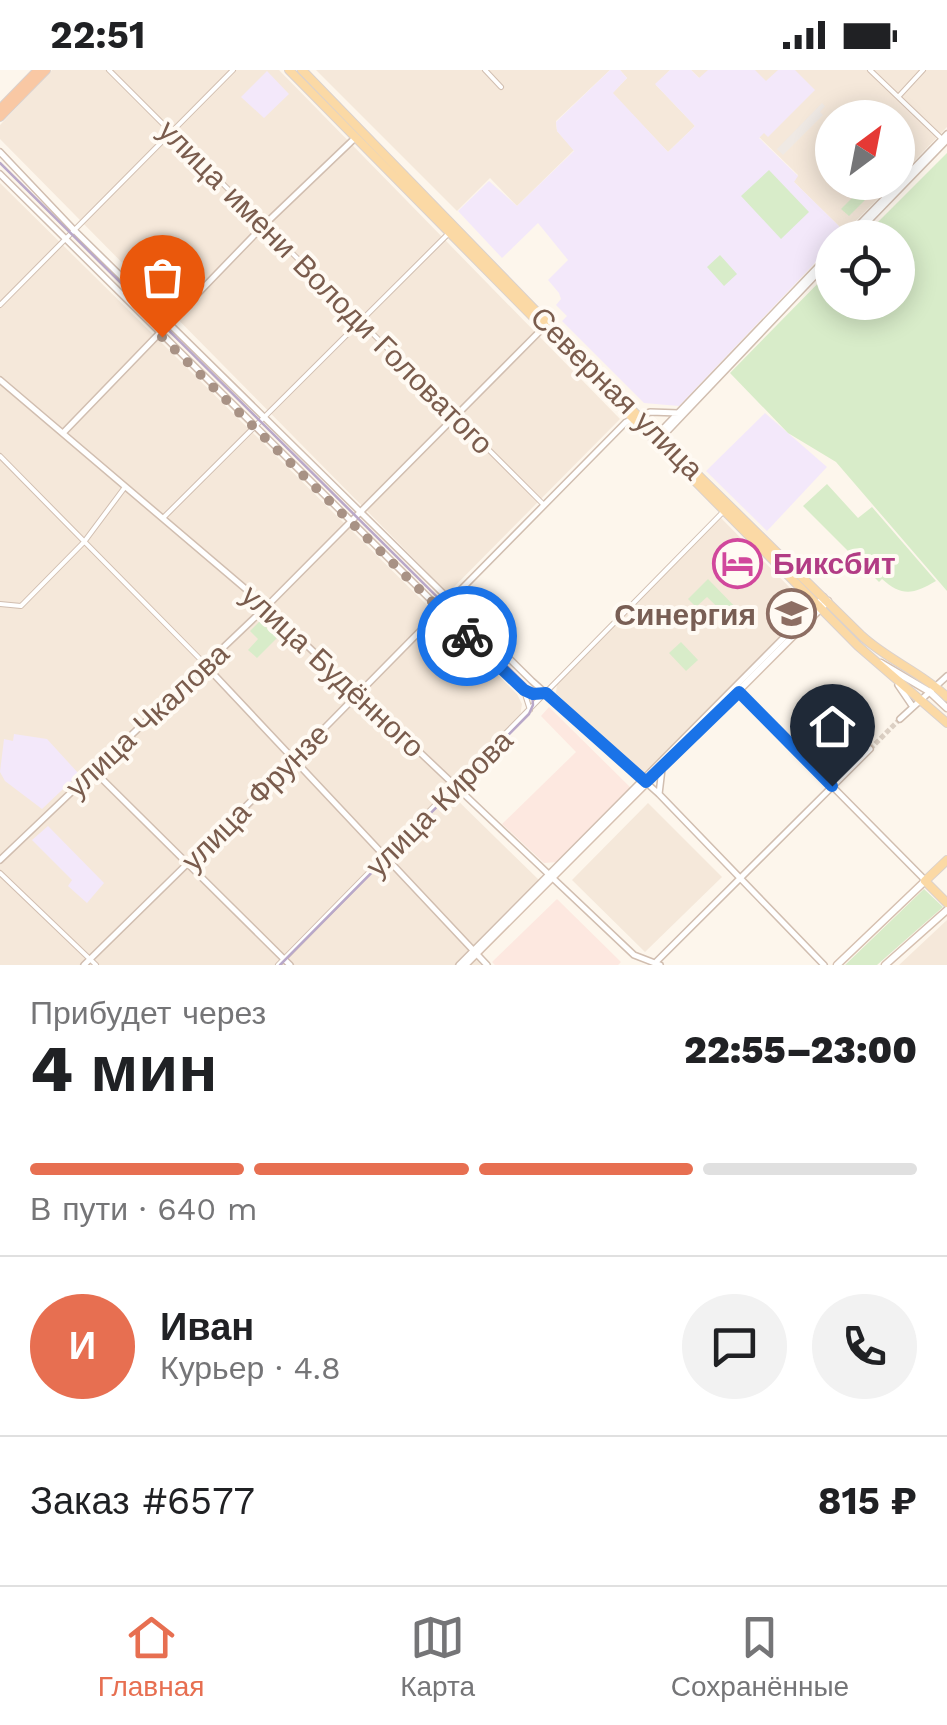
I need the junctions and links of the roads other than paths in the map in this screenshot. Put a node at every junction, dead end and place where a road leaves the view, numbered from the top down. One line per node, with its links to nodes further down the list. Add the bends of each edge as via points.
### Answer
1 (38, 70): 12 (highway)
2 (46, 70): 13 (highway)
3 (109, 70): 14 (street, улица имени Володи Головатого)
4 (233, 70): 14 (street)
5 (289, 70): 15 (main road, Северная улица)
6 (302, 70): 19 (main road, Северная улица)
7 (484, 70): 10 (street)
8 (870, 70): 11 (street)
9 (924, 70): 11 (street)
10 (501, 86)
11 (898, 97): 16 (street)
12 (0, 109)
13 (0, 117)
14 (170, 133): 21 (street, улица имени Володи Головатого); 22 (street)
15 (355, 138): 19 (main road, Северная улица); 21 (street)
16 (945, 139): 20 (street)
17 (0, 152): 22 (street)
18 (0, 174): 24 (street)
19 (407, 184): 23 (main road, Северная улица)
20 (866, 220)
21 (264, 225): 28 (street, улица имени Володи Головатого); 29 (street)
22 (74, 230): 24 (street); 29 (street)
23 (451, 231): 28 (street); 30 (main road, Северная улица)
24 (65, 240): 27 (street); 31 (street)
25 (815, 272): 33 (street)
26 (815, 273): 39 (street)
27 (0, 304)
28 (358, 322): 34 (street, улица имени Володи Головатого); 36 (street)
29 (170, 324): 31 (street); 36 (street)
30 (544, 326): 34 (street, улица Чкалова); 35 (main road, Северная улица)
31 (160, 334): 37 (street); 38 (street)
32 (0, 380): 38 (street, улица Будённого)
33 (679, 412): 35 (street); 39 (street)
34 (455, 415): 42 (street, улица имени Володи Головатого); 44 (street, улица Чкалова)
35 (634, 417): 39 (main road, Северная улица); 42 (street, улица Фрунзе)
36 (265, 418): 37 (street); 44 (street)
37 (255, 428): 45 (street); 46 (street)
38 (64, 432): 41 (street, улица Будённого)
39 (657, 438): 43 (main road, Северная улица); 49 (main road, Северная улица)
40 (0, 456): 47 (street)
41 (126, 485): 45 (street, улица Будённого); 47 (street)
42 (543, 504): 48 (street, улица Фрунзе)
43 (723, 512): 49 (main road, Северная улица); 60 (street, улица Кирова)
44 (360, 513): 46 (street, улица Чкалова); 48 (street)
45 (164, 517): 51 (street, улица Будённого)
46 (350, 522): 51 (street, улица Чкалова); 52 (street)
47 (84, 542): 50 (street, via 22,606); 54 (street)
48 (450, 600): 52 (street, улица Фрунзе); 60 (street)
49 (822, 603): 53 (main road, Северная улица); 57 (main road, Северная улица); 59 (main road); 73 (street)
50 (0, 604)
51 (266, 607): 54 (street, улица Чкалова); 61 (street, улица Будённого)
52 (440, 610): 58 (street); 61 (street, улица Фрунзе)
53 (872, 657): 56 (main road, Северная улица); 57 (main road, Северная улица)
54 (206, 666): 70 (street); 72 (street, улица Чкалова)
55 (947, 676): 57 (street)
56 (892, 677): 63 (main road, Северная улица); 64 (street, Северная улица)
57 (933, 689): 62 (main road, Северная улица); 63 (street); 65 (main road, Северная улица)
58 (524, 690): 60 (street); 66 (street)
59 (739, 692): 71 (main road); 75 (street)
60 (546, 693): 66 (street, улица Кирова); 73 (street)
61 (358, 694): 70 (street, улица Фрунзе); 74 (street, улица Будённого)
62 (947, 697)
63 (921, 699): 64 (street); 68 (main road, Северная улица)
64 (912, 707): 67 (street)
65 (947, 708)
66 (528, 714): 74 (street, улица Кирова)
67 (900, 719)
68 (947, 723)
69 (870, 750): 75 (street)
70 (293, 760): 77 (street); 80 (street, улица Фрунзе)
71 (662, 769): 73 (main road); 76 (street)
72 (94, 771): 78 (street, улица Чкалова); 80 (street)
73 (644, 781): 76 (street); 82 (main road)
74 (456, 786): 77 (street, улица Кирова); 82 (street, улица Будённого)
75 (832, 786): 83 (street); 84 (street)
76 (659, 794): 83 (street)
77 (386, 857): 86 (street); 88 (street, улица Кирова)
78 (0, 860)
79 (947, 860): 84 (main road)
80 (190, 863): 87 (street, улица Фрунзе); 88 (street)
81 (0, 873): 87 (street)
82 (551, 876): 86 (main road); 89 (street, улица Будённого, via 634,955)
83 (739, 878): 89 (street); 96 (street)
84 (925, 881): 85 (main road); 97 (main road)
85 (947, 907): 98 (main road)
86 (474, 952): 94 (main road); 95 (street)
87 (90, 959): 90 (street, улица Фрунзе); 91 (street)
88 (284, 959): 92 (street, улица Кирова); 93 (street)
89 (656, 964)
90 (84, 965)
91 (96, 965)
92 (278, 965)
93 (290, 965)
94 (462, 965)
95 (488, 965)
96 (824, 965)
97 (837, 965)
98 (885, 965)

